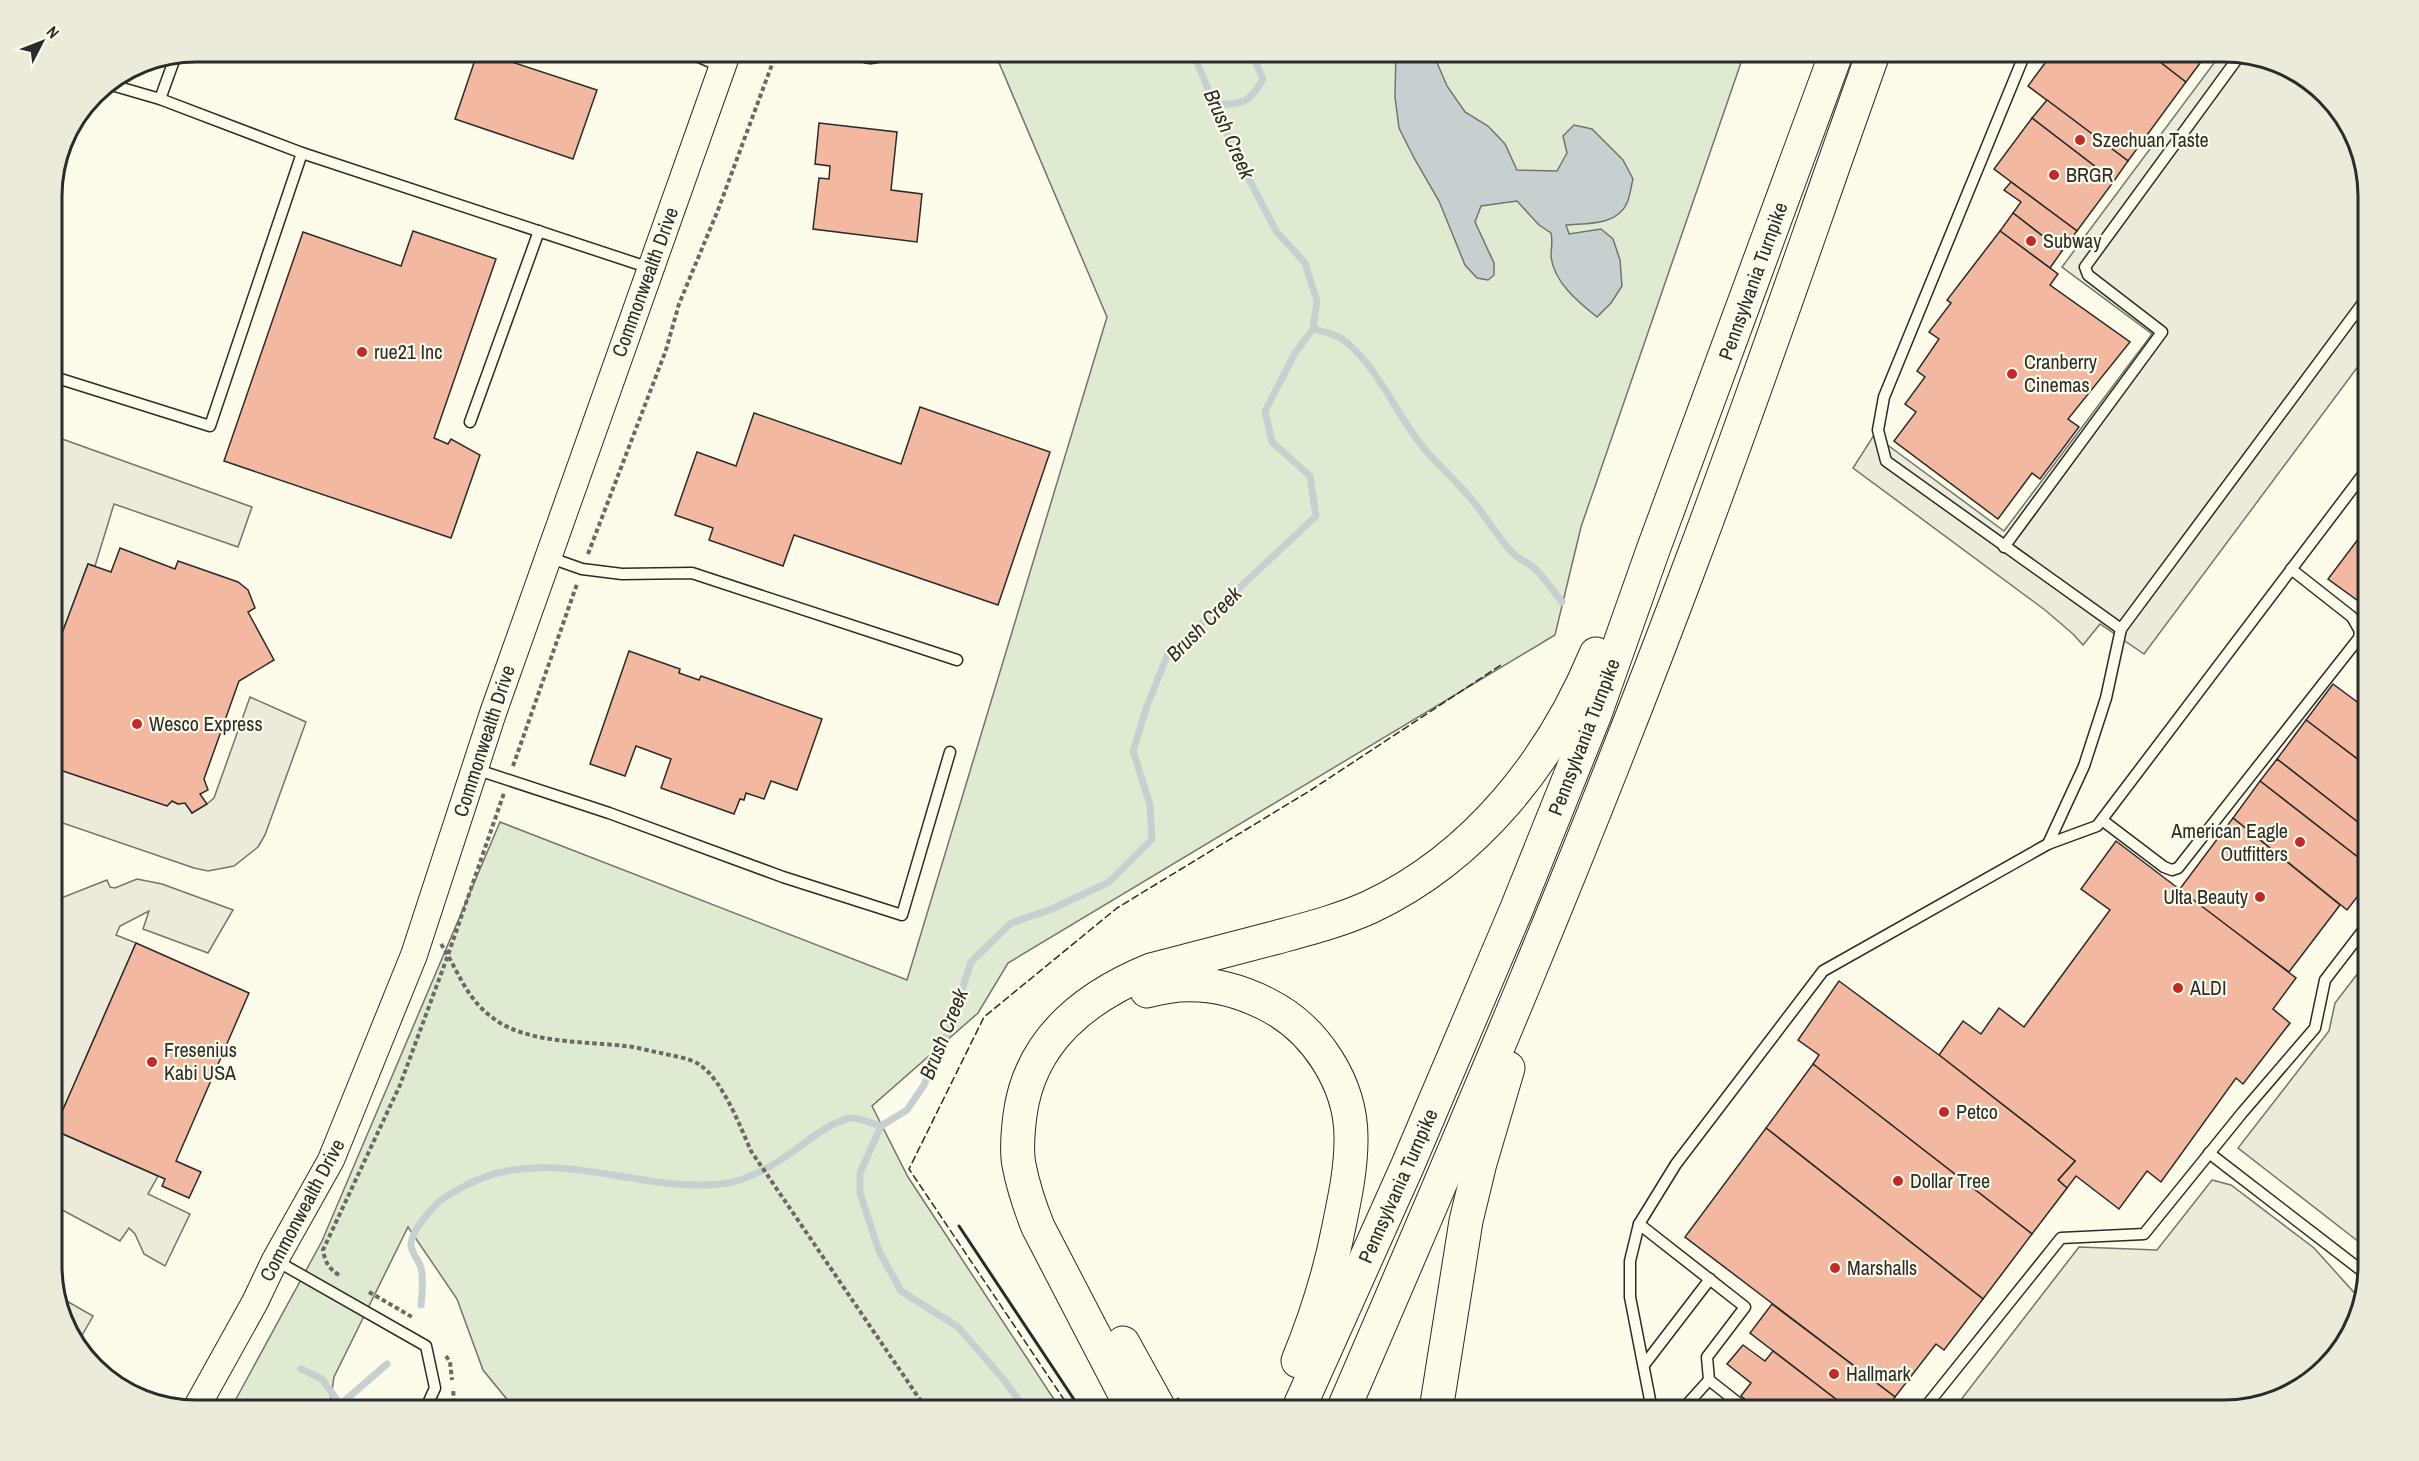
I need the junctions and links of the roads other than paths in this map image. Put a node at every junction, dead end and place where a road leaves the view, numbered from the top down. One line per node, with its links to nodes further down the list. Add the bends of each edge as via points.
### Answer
1 (724, 61): 11 (street, Commonwealth Drive)
2 (1833, 61): 17 (highway, Pennsylvania Turnpike)
3 (1870, 61): 28 (highway, Pennsylvania Turnpike, via 1694,555)
4 (2022, 61): 16 (lane, via 1884,397 1878,430 1886,461)
5 (2235, 62): 16 (lane, via 2085,267 2088,275 2162,332)
6 (173, 64): 8 (lane)
7 (118, 87): 8 (lane)
8 (160, 99): 9 (lane)
9 (302, 153): 10 (lane); 13 (lane, via 210,426)
10 (539, 231): 11 (lane); 14 (lane)
11 (650, 268): 18 (street, Commonwealth Drive)
12 (2357, 311): 21 (lane)
13 (62, 379)
14 (470, 422)
15 (2357, 482): 19 (lane)
16 (2004, 547): 21 (lane)
17 (1653, 550): 39 (highway, via 1628,580 1586,678 1559,729 1504,806 1461,846 1410,884 1362,910 1329,923 1151,970 1125,981 1102,993 1064,1023 1038,1059 1022,1101 1019,1128 1019,1164 1027,1198 1038,1227); 42 (highway, Pennsylvania Turnpike, via 1595,714 1517,908)
18 (548, 557): 23 (lane, via 582,569 622,574 692,573); 25 (street, Commonwealth Drive)
19 (2291, 569): 20 (lane, via 2352,617); 26 (lane)
20 (2357, 626)
21 (2121, 630): 27 (lane, via 2106,698 2084,766)
22 (2357, 640): 26 (lane, via 2178,868 2164,867)
23 (957, 660)
24 (950, 752): 25 (lane, via 902,915)
25 (475, 769): 32 (street, Commonwealth Drive, via 414,955 331,1160)
26 (2102, 820): 27 (lane, via 2097,826)
27 (2048, 843): 31 (lane, via 1823,971 1676,1164)
28 (1578, 852): 43 (highway, Pennsylvania Turnpike); 44 (highway, via 1478,1172 1459,1259)
29 (2358, 937): 30 (lane, via 2325,980 2315,1028)
30 (2209, 1153): 33 (lane); 48 (lane, via 2144,1234 2061,1238)
31 (1639, 1224): 34 (lane); 35 (lane, via 1630,1261 1630,1297)
32 (275, 1260): 37 (street, Commonwealth Drive); 38 (lane, via 426,1346 435,1388)
33 (2358, 1268)
34 (1710, 1279): 35 (lane); 36 (lane, via 1745,1307 1707,1358)
35 (1644, 1365): 45 (lane)
36 (1709, 1380): 46 (lane); 47 (lane)
37 (201, 1400)
38 (429, 1400)
39 (1128, 1400)
40 (1155, 1400): 41 (highway, via 1047,1202 1036,1148 1053,1073 1082,1031 1101,1014 1145,992 1189,984 1219,986 1247,994 1303,1029 1322,1050 1347,1106 1352,1138 1348,1181 1330,1268 1310,1332)
41 (1282, 1400)
42 (1302, 1400)
43 (1347, 1400)
44 (1438, 1400)
45 (1650, 1400)
46 (1691, 1400)
47 (1734, 1400)
48 (1931, 1400)

